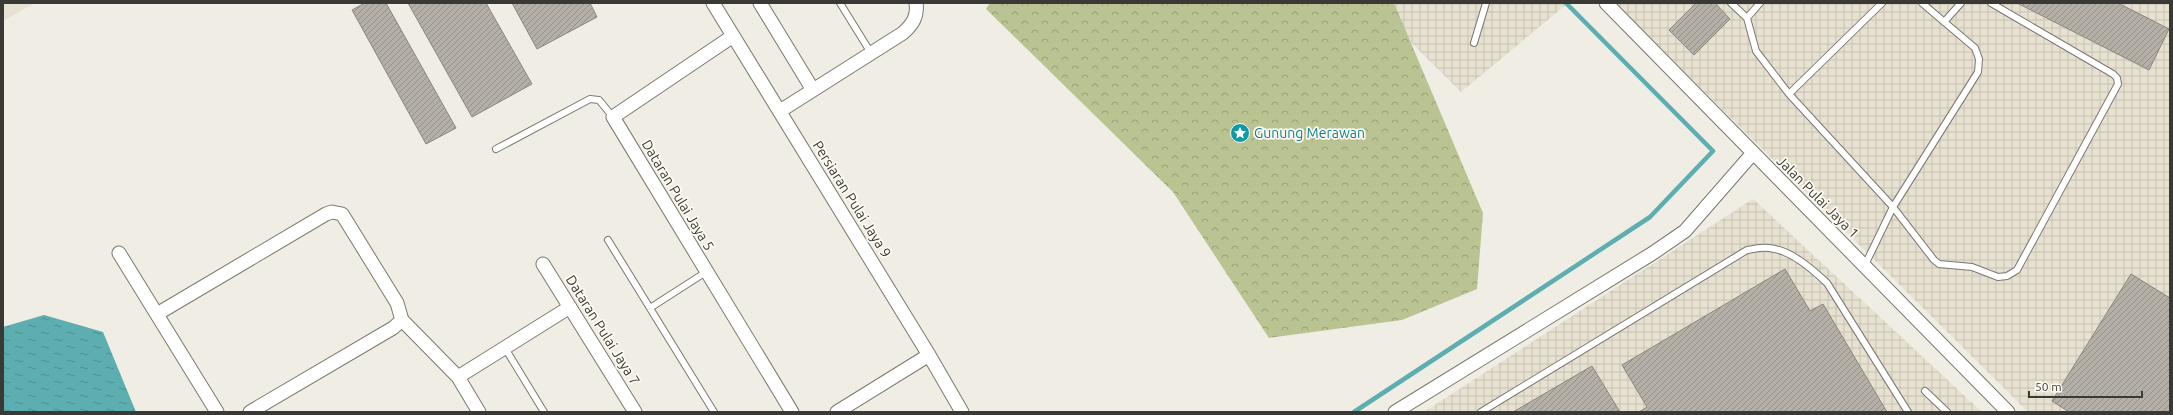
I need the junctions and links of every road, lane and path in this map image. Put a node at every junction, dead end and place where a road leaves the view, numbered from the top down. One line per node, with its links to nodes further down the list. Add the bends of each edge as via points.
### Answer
1 (713, 3): 15 (street, Persiaran Pulai Jaya 9)
2 (760, 3): 18 (street)
3 (840, 3): 17 (lane)
4 (1486, 3): 16 (lane)
5 (1606, 3): 23 (street, Jalan Pulai Jaya 1)
6 (1731, 3): 13 (lane)
7 (1760, 3): 13 (lane)
8 (1882, 3): 19 (lane)
9 (1922, 3): 14 (lane)
10 (1961, 3): 14 (lane)
11 (1991, 3): 24 (lane, via 2113,74 2118,84 2017,270 2007,276 1998,277 1972,266 1939,264)
12 (917, 4): 17 (street, via 913,25)
13 (1747, 18): 19 (lane, via 1756,51)
14 (1944, 22): 24 (lane, via 1975,48 1979,59 1978,72)
15 (733, 36): 20 (street, Persiaran Pulai Jaya 9); 21 (street)
16 (1474, 43)
17 (870, 53): 18 (street)
18 (813, 90): 20 (street)
19 (1789, 94): 24 (lane)
20 (780, 112): 35 (street, Persiaran Pulai Jaya 9)
21 (613, 117): 22 (lane, via 600,100 590,99); 29 (street, Dataran Pulai Jaya 5)
22 (496, 149)
23 (1752, 153): 28 (street, Jalan Pulai Jaya 1); 47 (street, via 1684,231 1654,253)
24 (1893, 207): 28 (lane)
25 (608, 240): 31 (lane)
26 (119, 253): 32 (street)
27 (543, 264): 30 (street, Dataran Pulai Jaya 7)
28 (1864, 267): 51 (street, Jalan Pulai Jaya 1)
29 (706, 272): 31 (lane); 44 (street, Dataran Pulai Jaya 5)
30 (570, 307): 34 (street); 42 (street, Dataran Pulai Jaya 7)
31 (650, 308): 43 (lane)
32 (157, 314): 33 (street, via 332,212 342,214 346,218 397,303); 38 (street)
33 (402, 320): 36 (street); 39 (street, via 393,328)
34 (505, 348): 36 (street); 41 (lane)
35 (929, 355): 45 (street); 46 (street, Persiaran Pulai Jaya 9)
36 (458, 377): 40 (street)
37 (1925, 391): 50 (lane)
38 (218, 412)
39 (250, 412)
40 (479, 412)
41 (544, 412)
42 (635, 412)
43 (714, 412)
44 (792, 412)
45 (837, 412)
46 (962, 412)
47 (1395, 412)
48 (1481, 412): 49 (lane, via 1747,250 1769,248 1796,259 1827,283)
49 (1908, 412)
50 (1947, 412)
51 (2008, 412)

